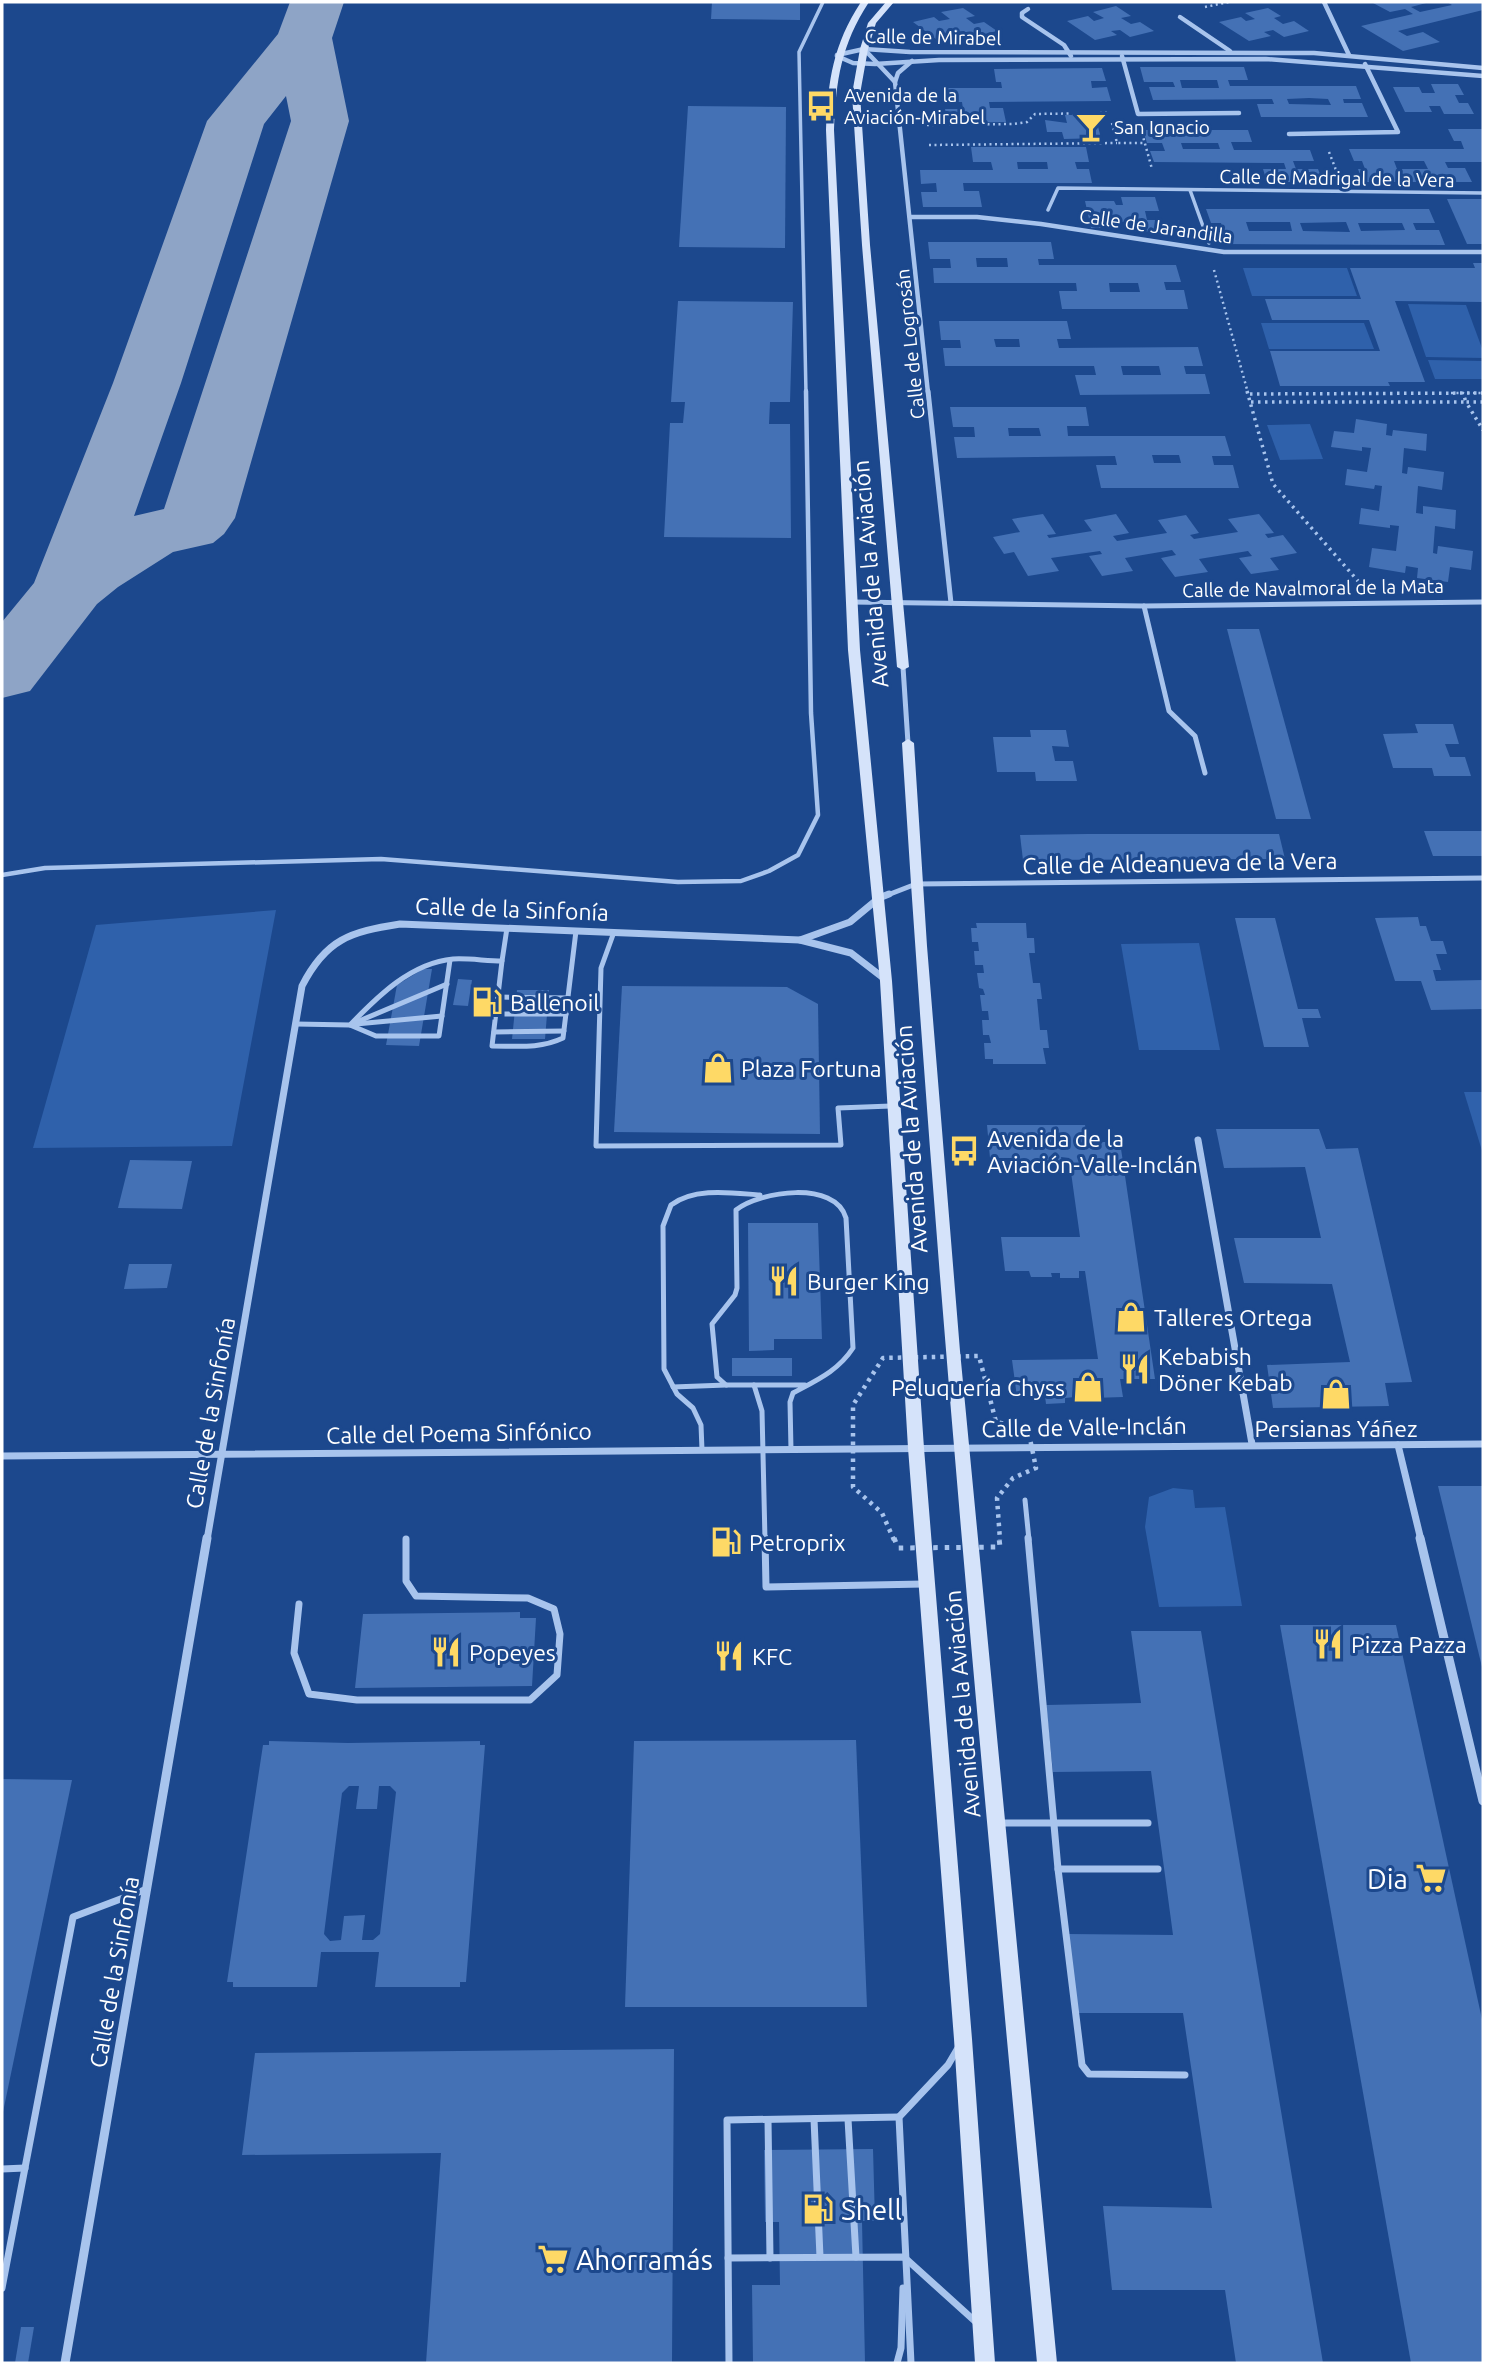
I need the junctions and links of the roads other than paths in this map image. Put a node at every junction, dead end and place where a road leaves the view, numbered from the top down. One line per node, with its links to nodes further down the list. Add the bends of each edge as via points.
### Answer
1 (823, 2): 38 (lane, via 799,52 811,713 818,815 798,855 741,881 678,882 381,859 45,868)
2 (864, 2): 11 (main road, Avenida de la Aviación)
3 (890, 2): 7 (main road, Avenida de la Aviación, via 872,23)
4 (1324, 2): 12 (street)
5 (1028, 9): 8 (street, Calle de Mirabel, via 1022,17)
6 (1180, 17): 10 (street)
7 (864, 49): 8 (street, Calle de Mirabel); 11 (street, Calle de Mirabel); 16 (street); 18 (main road, Avenida de la Aviación)
8 (1070, 52): 9 (street, Calle de Mirabel); 13 (street)
9 (1121, 52): 10 (street, Calle de Mirabel); 14 (street)
10 (1230, 52): 12 (street, Calle de Mirabel)
11 (837, 55): 18 (street, Calle de Mirabel); 30 (main road, Avenida de la Aviación, via 830,130)
12 (1349, 55): 17 (street, Calle de Mirabel); 19 (street, Calle de Mirabel)
13 (1072, 60): 14 (street, Calle de Mirabel); 15 (street, Calle de Mirabel)
14 (1123, 60): 17 (street, Calle de Mirabel, via 1266,59); 22 (street, via 1138,114)
15 (913, 61): 16 (street, Calle de Mirabel); 21 (street, via 898,73)
16 (875, 64): 18 (street, Calle de Mirabel); 18 (street, Calle de Mirabel); 21 (street)
17 (1368, 66): 20 (street, Calle de Mirabel); 23 (street, via 1398,132)
18 (860, 68): 32 (main road, Avenida de la Aviación, via 856,94 865,232)
19 (1483, 68)
20 (1483, 76)
21 (895, 82): 27 (street, Calle de Logrosán)
22 (1239, 114)
23 (1289, 134)
24 (1190, 190): 25 (street, Calle de Madrigal de la Vera); 26 (street, Calle de Madrigal de la Vera, via 1058,188); 28 (street, Calle de Madrigal de la Vera)
25 (1483, 193)
26 (1048, 210)
27 (910, 217): 29 (street, Calle de Jarandilla, via 978,217 1041,224 1224,252); 33 (street, Calle de Logrosán)
28 (1209, 243)
29 (1483, 252)
30 (851, 602): 32 (street, Calle de Navalmoral de la Mata); 41 (main road, Avenida de la Aviación)
31 (1483, 602): 34 (street, Calle de Navalmoral de la Mata)
32 (899, 603): 33 (street, Calle de Navalmoral de la Mata); 35 (main road, Avenida de la Aviación)
33 (951, 603): 34 (street, Calle de Navalmoral de la Mata)
34 (1144, 606): 37 (street, via 1169,711 1195,736)
35 (902, 667): 36 (street, Avenida de la Aviación)
36 (908, 743): 40 (main road, Avenida de la Aviación)
37 (1205, 773)
38 (2, 875)
39 (1483, 878): 40 (street, Calle de Aldeanueva de la Vera)
40 (916, 884): 41 (street, Calle de Aldeanueva de la Vera); 70 (main road, Avenida de la Aviación)
41 (879, 898): 45 (street, Calle de la Sinfonía, via 850,922); 48 (main road, Avenida de la Aviación)
42 (508, 928): 43 (street, Calle de la Sinfonía); 47 (lane); 55 (street, Calle de la Sinfonía, via 400,924 331,943 313,962 302,986)
43 (576, 931): 44 (street, Calle de la Sinfonía); 51 (lane)
44 (614, 933): 45 (street, Calle de la Sinfonía); 59 (lane, via 601,968 596,1146 841,1145 838,1108)
45 (800, 940): 48 (street, Calle de la Sinfonía, via 851,953)
46 (450, 960): 47 (lane); 49 (lane); 56 (lane, via 421,967 385,989)
47 (502, 961): 50 (lane)
48 (886, 981): 59 (main road, Avenida de la Aviación)
49 (447, 984): 54 (lane); 56 (lane)
50 (498, 997): 51 (lane); 52 (lane)
51 (568, 998): 53 (lane)
52 (496, 1014): 53 (lane); 58 (lane)
53 (566, 1014): 57 (lane)
54 (442, 1016): 56 (lane); 56 (lane, via 439,1036 376,1036)
55 (296, 1024): 56 (lane); 74 (street, Calle de la Sinfonía)
56 (349, 1025)
57 (564, 1031): 58 (lane); 58 (lane, via 563,1038 545,1046 492,1046)
58 (494, 1032)
59 (895, 1106): 69 (main road, Avenida de la Aviación)
60 (1198, 1140): 66 (street)
61 (764, 1195): 62 (lane, via 736,1210 737,1288 712,1324 717,1377); 64 (lane, via 821,1195 843,1208 846,1218 853,1348 843,1363); 65 (lane, via 698,1195 678,1199 668,1208 663,1226 664,1369)
62 (726, 1385): 63 (lane); 65 (lane)
63 (754, 1385): 64 (lane); 72 (lane, via 761,1398)
64 (805, 1385): 73 (lane, via 793,1393 790,1402)
65 (673, 1387): 71 (lane, via 693,1408 701,1425)
66 (1252, 1444): 68 (street, Calle de Valle-Inclán); 70 (street, Calle de Valle-Inclán)
67 (1483, 1444): 68 (street, Calle de Valle-Inclán)
68 (1398, 1445): 80 (street)
69 (916, 1448): 70 (street, Calle de Valle-Inclán); 73 (street, Calle del Poema Sinfónico); 78 (main road, Avenida de la Aviación)
70 (962, 1448): 81 (main road, Avenida de la Aviación)
71 (702, 1450): 72 (street, Calle del Poema Sinfónico); 74 (street, Calle del Poema Sinfónico)
72 (761, 1450): 73 (street, Calle del Poema Sinfónico); 78 (lane, via 766,1587)
73 (791, 1450)
74 (223, 1455): 75 (street, Calle del Poema Sinfónico); 86 (street, Calle de la Sinfonía)
75 (2, 1456)
76 (1024, 1500): 82 (lane)
77 (407, 1539): 79 (lane, via 406,1581 416,1596 528,1598 554,1609 560,1634 557,1675 530,1700 357,1700 309,1694 294,1653)
78 (928, 1584): 87 (main road, Avenida de la Aviación)
79 (299, 1604)
80 (1483, 1801)
81 (997, 1823): 82 (lane); 107 (main road, Avenida de la Aviación)
82 (1053, 1823): 83 (lane); 84 (lane)
83 (1148, 1824)
84 (1058, 1869): 85 (lane); 88 (lane, via 1084,2070 1094,2074)
85 (1158, 1869)
86 (148, 1889): 93 (lane, via 73,1917); 102 (street, Calle de la Sinfonía)
87 (963, 2039): 89 (lane, via 948,2065); 101 (main road, Avenida de la Aviación)
88 (1185, 2075)
89 (899, 2117): 91 (lane); 97 (lane)
90 (814, 2119): 91 (lane); 92 (lane); 95 (lane)
91 (848, 2119): 96 (lane)
92 (768, 2120): 98 (lane, via 727,2120); 99 (lane)
93 (25, 2168): 94 (lane); 100 (lane)
94 (2, 2169)
95 (820, 2257): 96 (lane); 99 (lane)
96 (856, 2257): 97 (lane)
97 (904, 2257): 101 (lane); 104 (lane); 105 (lane)
98 (728, 2258): 99 (lane); 103 (lane)
99 (770, 2258)
100 (2, 2288)
101 (983, 2328): 106 (main road, Avenida de la Aviación)
102 (65, 2363)
103 (729, 2363)
104 (897, 2363)
105 (911, 2363)
106 (985, 2363)
107 (1047, 2363)

